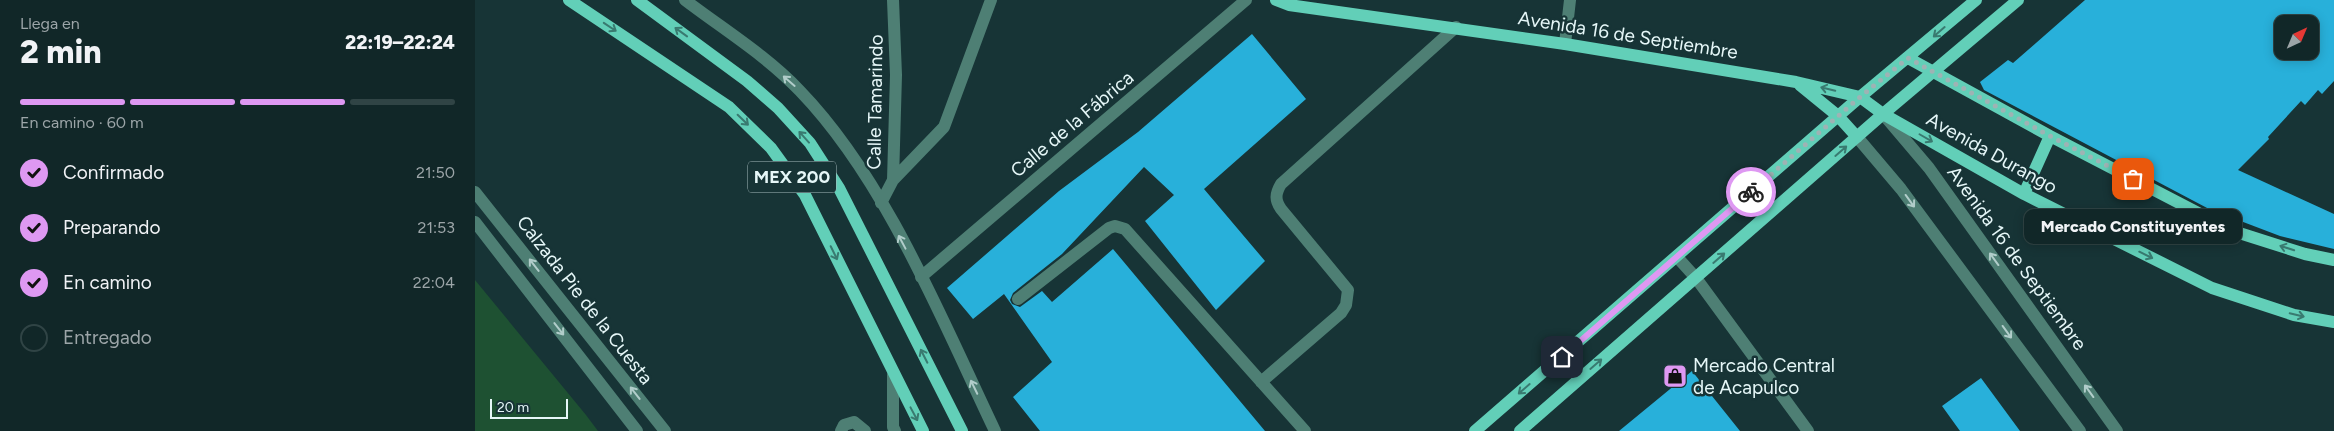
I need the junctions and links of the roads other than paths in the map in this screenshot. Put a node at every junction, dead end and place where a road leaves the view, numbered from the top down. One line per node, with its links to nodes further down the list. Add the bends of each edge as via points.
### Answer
1 (569, 0): 32 (main road, MEX 200, one-way to 32, via 729,107 771,148 805,194)
2 (637, 0): 40 (main road, MEX 200, one-way to 2, via 839,188 810,144 778,108 747,81)
3 (685, 0): 24 (street, one-way to 3, via 837,134 800,90)
4 (893, 0): 21 (street, Calle Tamarindo, via 897,75)
5 (991, 0): 21 (street, via 944,127)
6 (1246, 0): 28 (street, Calle de la Fábrica)
7 (1276, 0): 11 (main road, Avenida 16 de Septiembre, via 1289,6)
8 (1570, 0): 12 (street)
9 (1976, 0): 13 (main road, one-way to 13)
10 (2018, 0): 14 (main road)
11 (1456, 27): 12 (main road, Avenida 16 de Septiembre); 33 (street, via 1281,184 1276,192 1276,201 1281,209 1349,290 1349,296 1341,313)
12 (1565, 44): 15 (main road, Avenida 16 de Septiembre)
13 (1908, 58): 14 (main road); 16 (main road)
14 (1936, 72): 17 (main road); 19 (main road)
15 (1796, 82): 16 (main road, Avenida 16 de Septiembre, one-way to 15); 18 (main road, Avenida 16 de Septiembre)
16 (1860, 97): 17 (main road, Avenida 16 de Septiembre); 18 (main road)
17 (1883, 114): 20 (main road); 23 (main road, Avenida Durango, one-way to 23); 47 (street, Avenida 16 de Septiembre, one-way to 17, via 1929,168)
18 (1838, 116): 20 (main road, Avenida 16 de Septiembre); 26 (main road)
19 (2050, 136): 23 (main road); 27 (main road, one-way to 19, via 2305,254 2233,230)
20 (1857, 137): 29 (main road, one-way to 20); 46 (street, Avenida 16 de Septiembre, one-way to 46, via 1901,189)
21 (893, 180): 24 (street, Calle Tamarindo)
22 (475, 192): 36 (street, Calzada Pie de la Cuesta, one-way to 22)
23 (2024, 194): 31 (main road, Avenida Durango, one-way to 31, via 2212,288 2294,315)
24 (881, 202): 28 (street, one-way to 24)
25 (475, 222): 35 (street, Calzada Pie de la Cuesta, one-way to 35)
26 (1677, 257): 29 (street); 43 (main road, one-way to 43)
27 (2334, 260)
28 (921, 277): 41 (street, one-way to 28)
29 (1696, 278): 44 (main road, one-way to 29); 45 (street)
30 (1017, 299): 33 (street, via 1109,228 1119,226)
31 (2334, 322)
32 (893, 375): 38 (street); 39 (main road, MEX 200, one-way to 39)
33 (1261, 382): 42 (street)
34 (843, 428): 37 (street, via 854,422)
35 (637, 431)
36 (665, 431)
37 (865, 431)
38 (895, 431)
39 (923, 431)
40 (962, 431)
41 (995, 431)
42 (1305, 431)
43 (1475, 431)
44 (1520, 431)
45 (1808, 431)
46 (2080, 431)
47 (2117, 431)

